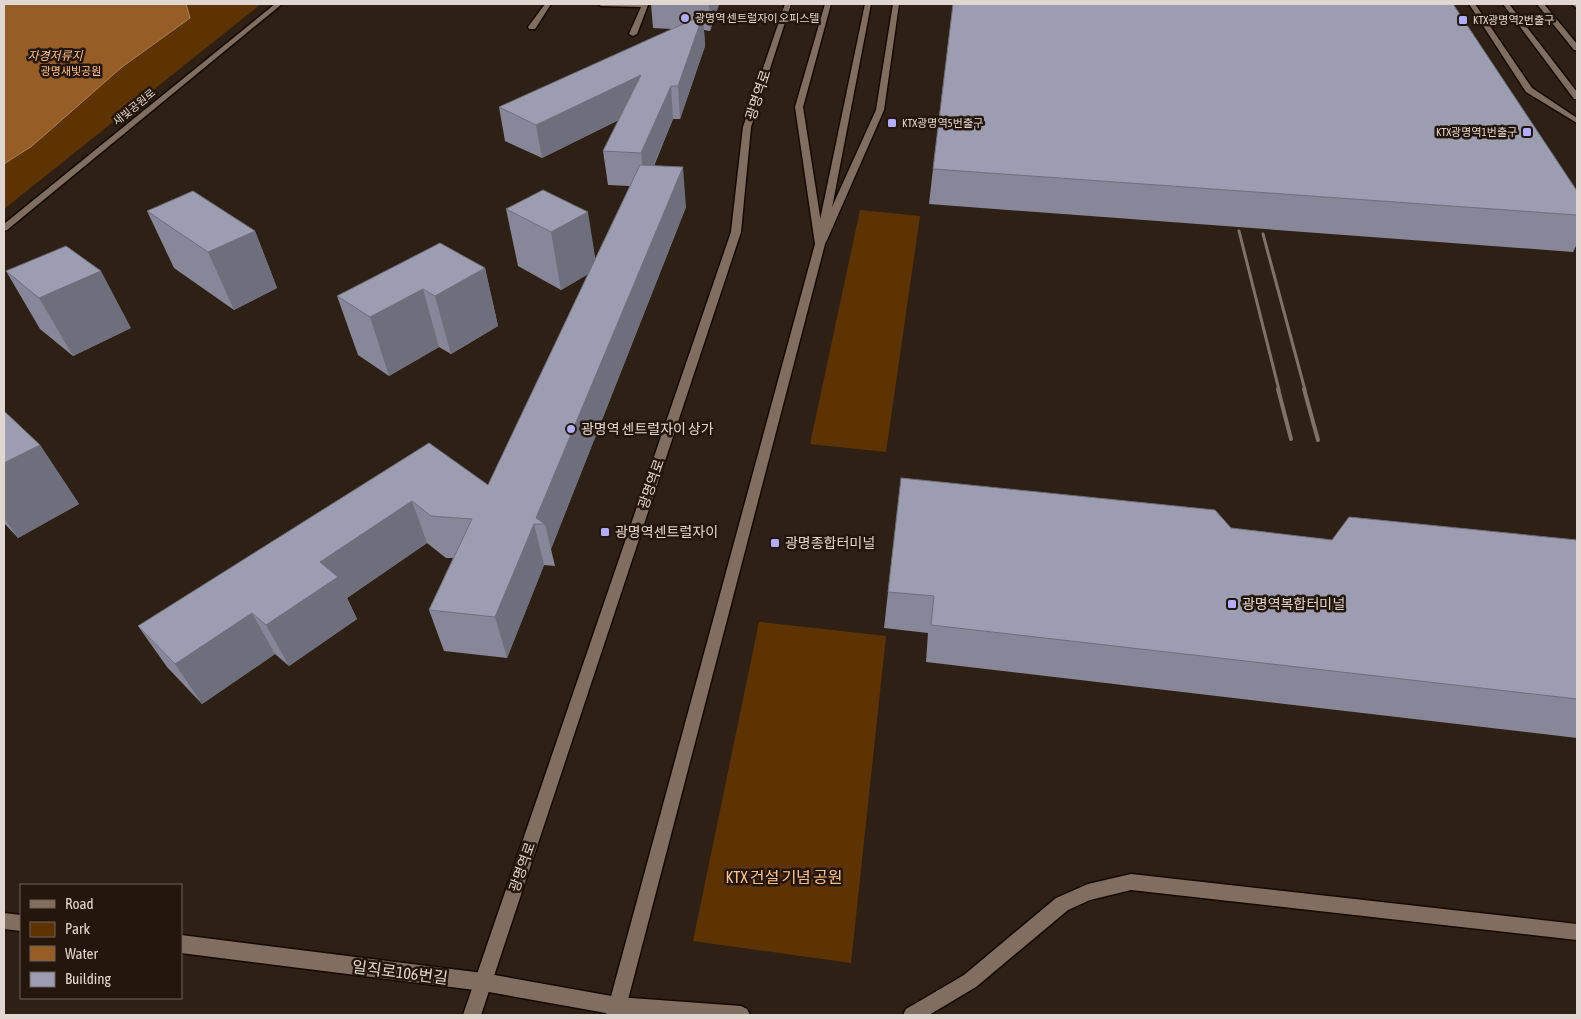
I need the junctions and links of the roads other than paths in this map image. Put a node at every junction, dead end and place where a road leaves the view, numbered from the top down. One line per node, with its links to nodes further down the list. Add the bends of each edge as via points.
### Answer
1 (279, 4): 16 (street, 새빛공원로)
2 (548, 4): 11 (street)
3 (600, 4): 12 (street, via 644,5)
4 (788, 4): 22 (street, 광명역로, via 747,127 736,232)
5 (828, 4): 17 (street, via 799,106)
6 (868, 4): 17 (street)
7 (896, 4): 17 (street, via 880,110)
8 (1472, 4): 15 (street, via 1529,90)
9 (1506, 4): 14 (street)
10 (1540, 4): 13 (street)
11 (532, 28)
12 (633, 34)
13 (1577, 48)
14 (1577, 97)
15 (1577, 121)
16 (4, 228)
17 (820, 244): 23 (street)
18 (4, 921): 19 (street)
19 (20, 923)
20 (1577, 932): 26 (street, via 1131,882 1088,892 1062,904 970,981)
21 (182, 944): 22 (street, 일직로106번길)
22 (483, 982): 23 (street, 일직로106번길); 24 (street, 광명역로)
23 (616, 1011): 25 (street, 일직로106번길)
24 (472, 1015)
25 (741, 1015)
26 (912, 1015)

